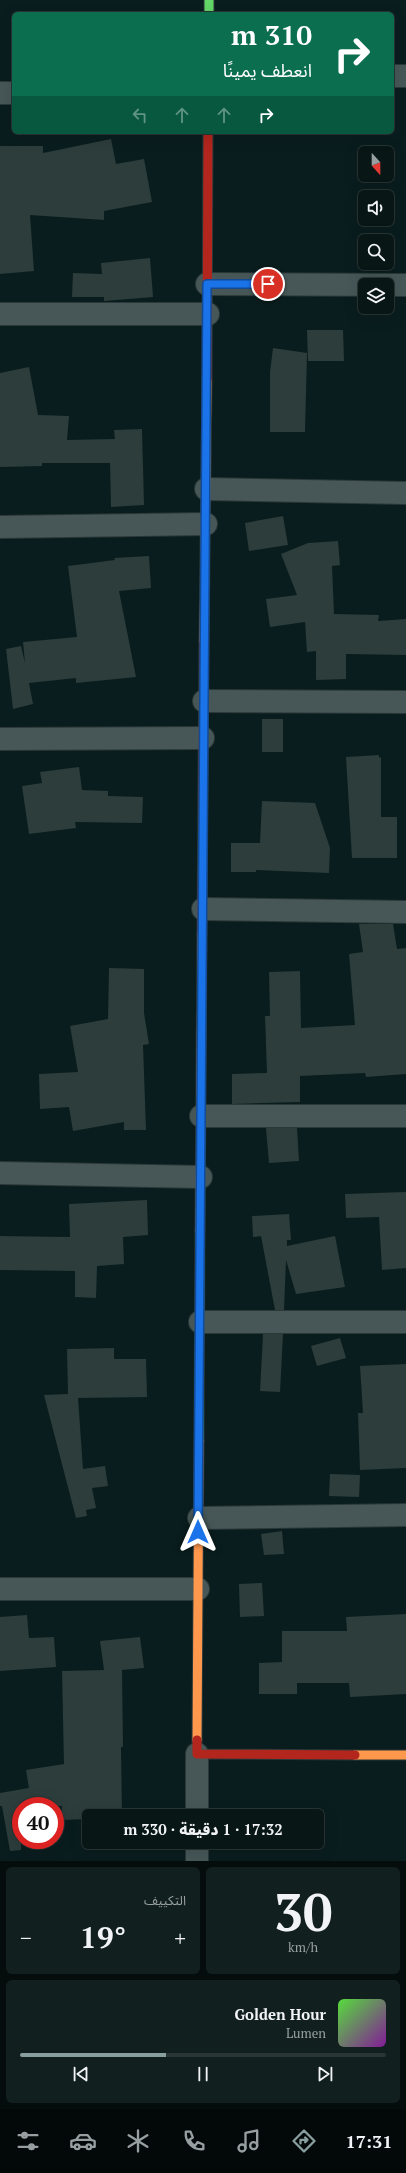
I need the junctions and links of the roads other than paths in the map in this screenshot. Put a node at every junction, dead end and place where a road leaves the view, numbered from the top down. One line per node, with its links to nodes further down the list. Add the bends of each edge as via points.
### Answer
1 (209, 0): 2 (street)
2 (209, 12)
3 (394, 76): 4 (street)
4 (406, 76)
5 (0, 93): 6 (street)
6 (12, 94)
7 (208, 134): 8 (street)
8 (207, 284): 9 (street); 11 (street)
9 (406, 285)
10 (0, 314): 11 (street)
11 (208, 314): 12 (street)
12 (206, 489): 13 (street); 14 (street)
13 (406, 492)
14 (206, 524): 15 (street); 16 (street)
15 (0, 527)
16 (204, 701): 17 (street); 18 (street)
17 (406, 702)
18 (203, 738): 19 (street); 20 (street)
19 (0, 739)
20 (203, 909): 21 (street); 22 (street)
21 (406, 912)
22 (201, 1116): 23 (street); 25 (street)
23 (406, 1116)
24 (0, 1173): 25 (street)
25 (201, 1177): 26 (street)
26 (200, 1322): 27 (street); 29 (street)
27 (406, 1322)
28 (406, 1515): 29 (street)
29 (198, 1518): 31 (street)
30 (0, 1589): 31 (street)
31 (198, 1589): 32 (street)
32 (197, 1754): 33 (street); 34 (street)
33 (406, 1755)
34 (197, 1809)
35 (197, 1849): 36 (street)
36 (197, 1861)

